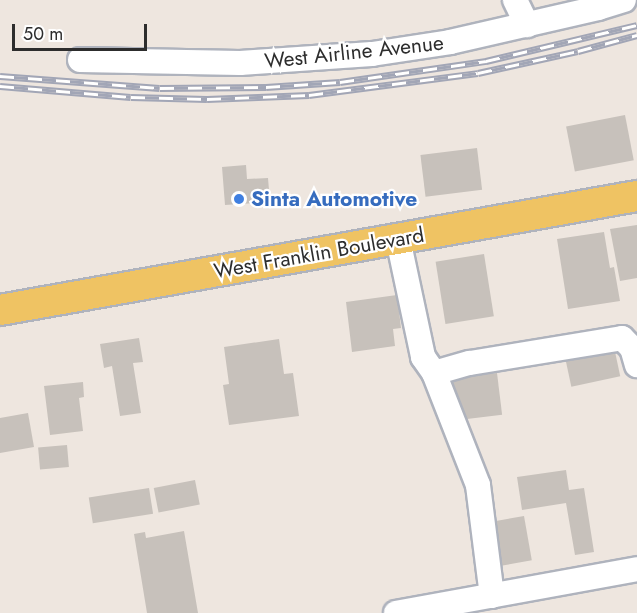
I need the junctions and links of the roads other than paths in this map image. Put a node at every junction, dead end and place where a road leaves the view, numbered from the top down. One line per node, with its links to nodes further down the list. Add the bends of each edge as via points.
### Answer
1 (515, 0): 3 (street)
2 (624, 0): 3 (street, West Airline Avenue)
3 (527, 25): 4 (street, West Airline Avenue, via 450,42 336,58 240,63)
4 (80, 60)
5 (637, 196): 6 (main road, West Franklin Boulevard)
6 (398, 238): 7 (main road, West Franklin Boulevard); 9 (street, via 423,357)
7 (0, 310)
8 (637, 365): 9 (street, via 632,348 622,338 470,363)
9 (435, 373): 11 (street, via 478,485)
10 (637, 569): 11 (street)
11 (501, 601): 12 (street)
12 (396, 613)

